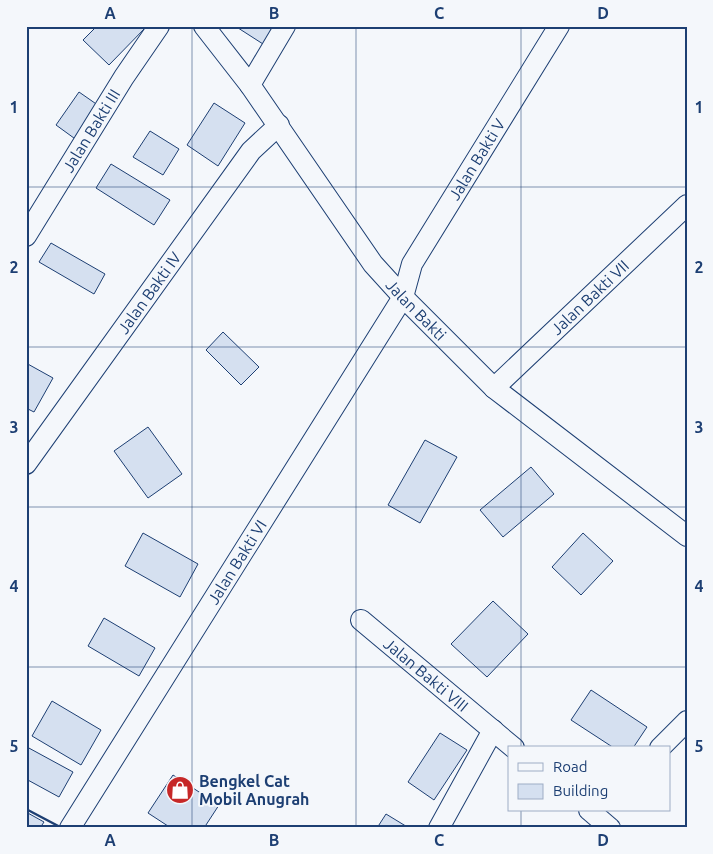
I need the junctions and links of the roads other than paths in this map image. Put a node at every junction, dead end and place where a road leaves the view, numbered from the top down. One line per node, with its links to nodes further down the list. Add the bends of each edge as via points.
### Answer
1 (159, 26): 8 (street, Jalan Bakti III)
2 (204, 26): 5 (street, Jalan Bakti)
3 (285, 26): 5 (street)
4 (559, 26): 10 (street, Jalan Bakti V, via 412,264)
5 (250, 85): 6 (street, Jalan Bakti)
6 (279, 126): 10 (street, Jalan Bakti, via 373,264); 12 (street, Jalan Bakti IV, via 251,151)
7 (687, 205): 11 (street, Jalan Bakti VII)
8 (33, 212): 9 (street, Jalan Bakti III)
9 (26, 236)
10 (403, 297): 11 (street, Jalan Bakti); 20 (street, Jalan Bakti VI)
11 (494, 388): 13 (street, Jalan Bakti)
12 (26, 464)
13 (687, 536)
14 (361, 620): 16 (street, Jalan Bakti VIII)
15 (687, 721): 18 (street)
16 (493, 730): 17 (street, Jalan Bakti VIII); 21 (street)
17 (512, 746)
18 (662, 746)
19 (594, 812): 22 (street)
20 (70, 828)
21 (439, 828)
22 (610, 828)

